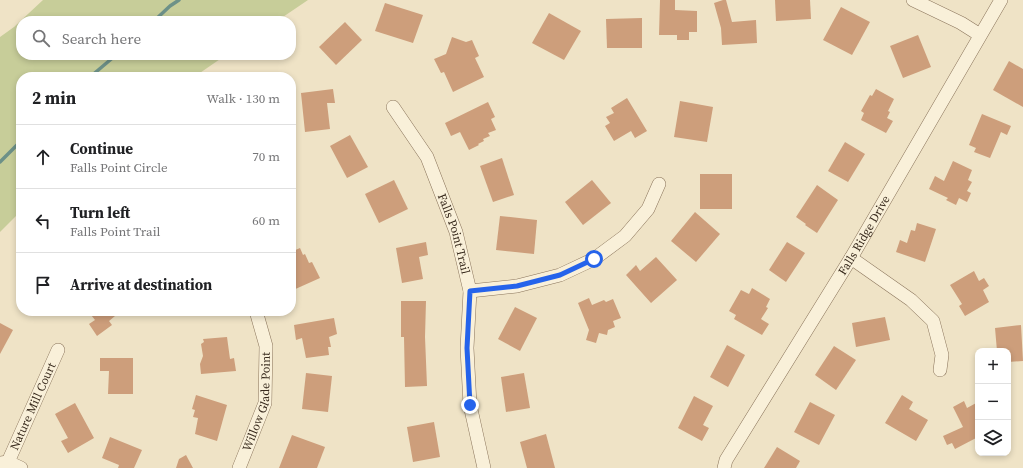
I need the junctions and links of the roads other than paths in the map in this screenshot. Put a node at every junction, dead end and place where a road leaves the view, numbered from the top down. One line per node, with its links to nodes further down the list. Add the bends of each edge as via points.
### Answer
1 (914, 0): 3 (street)
2 (1001, 0): 3 (street, Falls Ridge Drive)
3 (980, 35): 6 (street, Falls Ridge Drive)
4 (393, 107): 7 (street, Falls Point Trail, via 426,157 456,232)
5 (659, 184): 7 (street, via 648,209 625,236 594,259 560,275 517,286)
6 (850, 258): 10 (street, via 911,300 932,321 942,355); 15 (street, Falls Ridge Drive, via 726,460)
7 (470, 291): 14 (street, Falls Point Trail, via 467,348 470,405)
8 (257, 316): 13 (street, Willow Glade Point, via 266,346 265,403)
9 (58, 350): 11 (street, Nature Mill Court)
10 (940, 370)
11 (4, 463): 12 (street)
12 (22, 468)
13 (240, 468)
14 (484, 468)
15 (724, 468)

